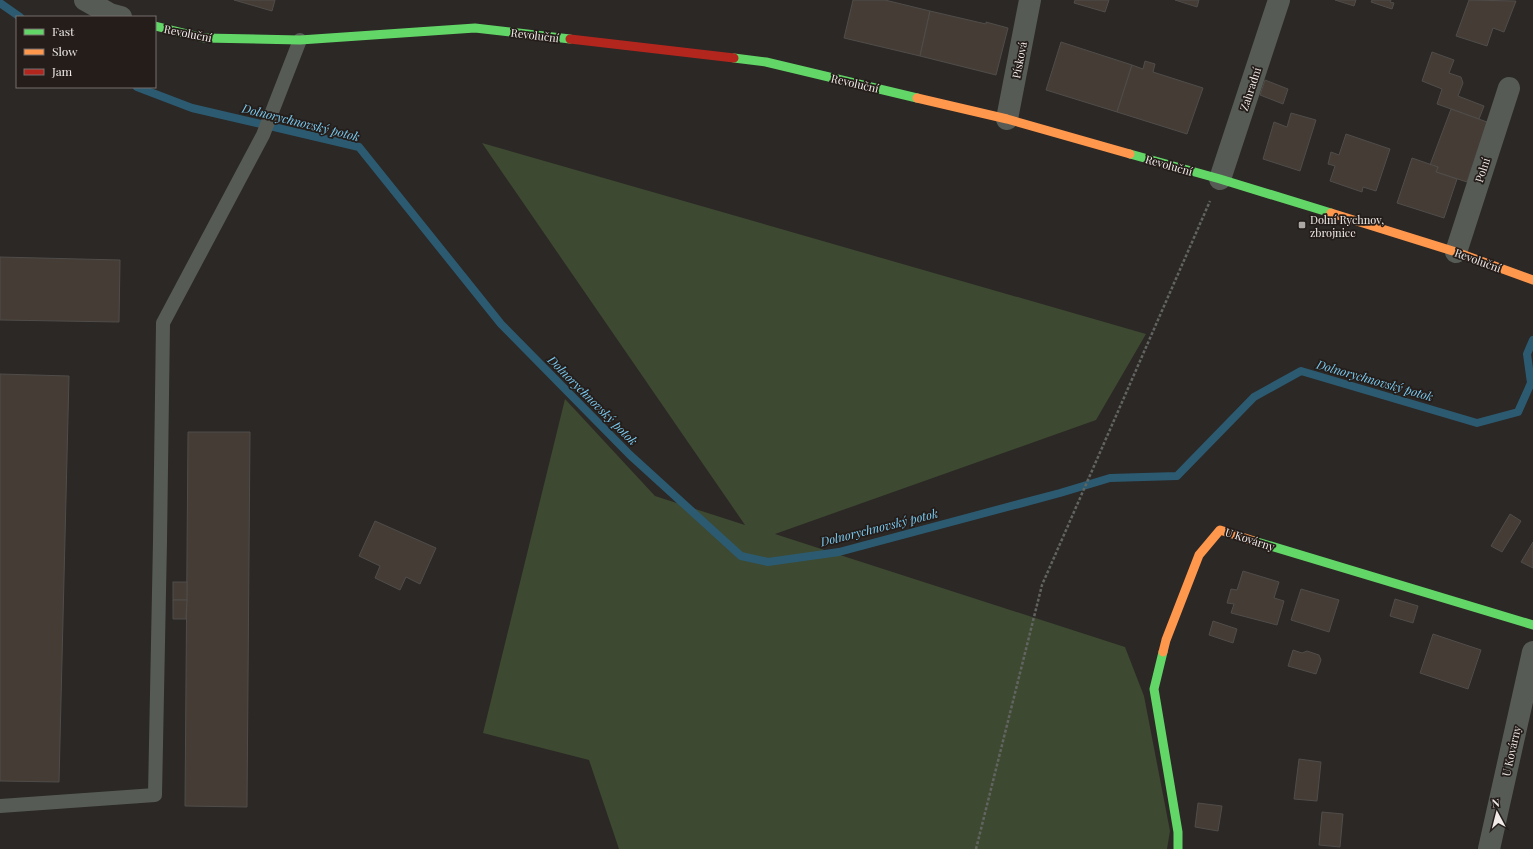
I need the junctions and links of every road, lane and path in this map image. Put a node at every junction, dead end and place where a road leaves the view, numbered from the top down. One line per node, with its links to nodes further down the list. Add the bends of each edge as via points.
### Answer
1 (85, 0): 4 (street)
2 (1030, 0): 8 (street, Písková)
3 (1279, 0): 9 (street, Zahradní)
4 (117, 16)
5 (156, 26): 6 (street, Revoluční, via 204,38)
6 (300, 40): 8 (street, Revoluční, via 475,28 766,62); 14 (lane, via 263,135 163,323 155,795)
7 (1509, 88): 10 (street, Polní)
8 (1007, 119): 9 (street, Revoluční)
9 (1220, 179): 10 (street, Revoluční); 15 (path, via 1042,585)
10 (1456, 252): 11 (street, Revoluční)
11 (1533, 280)
12 (1533, 625): 16 (street, U Kovárny, via 1220,530 1199,555 1166,640 1154,689 1178,832)
13 (1533, 652): 17 (street, U Kovárny)
14 (0, 806)
15 (976, 849)
16 (1178, 849)
17 (1489, 849)

